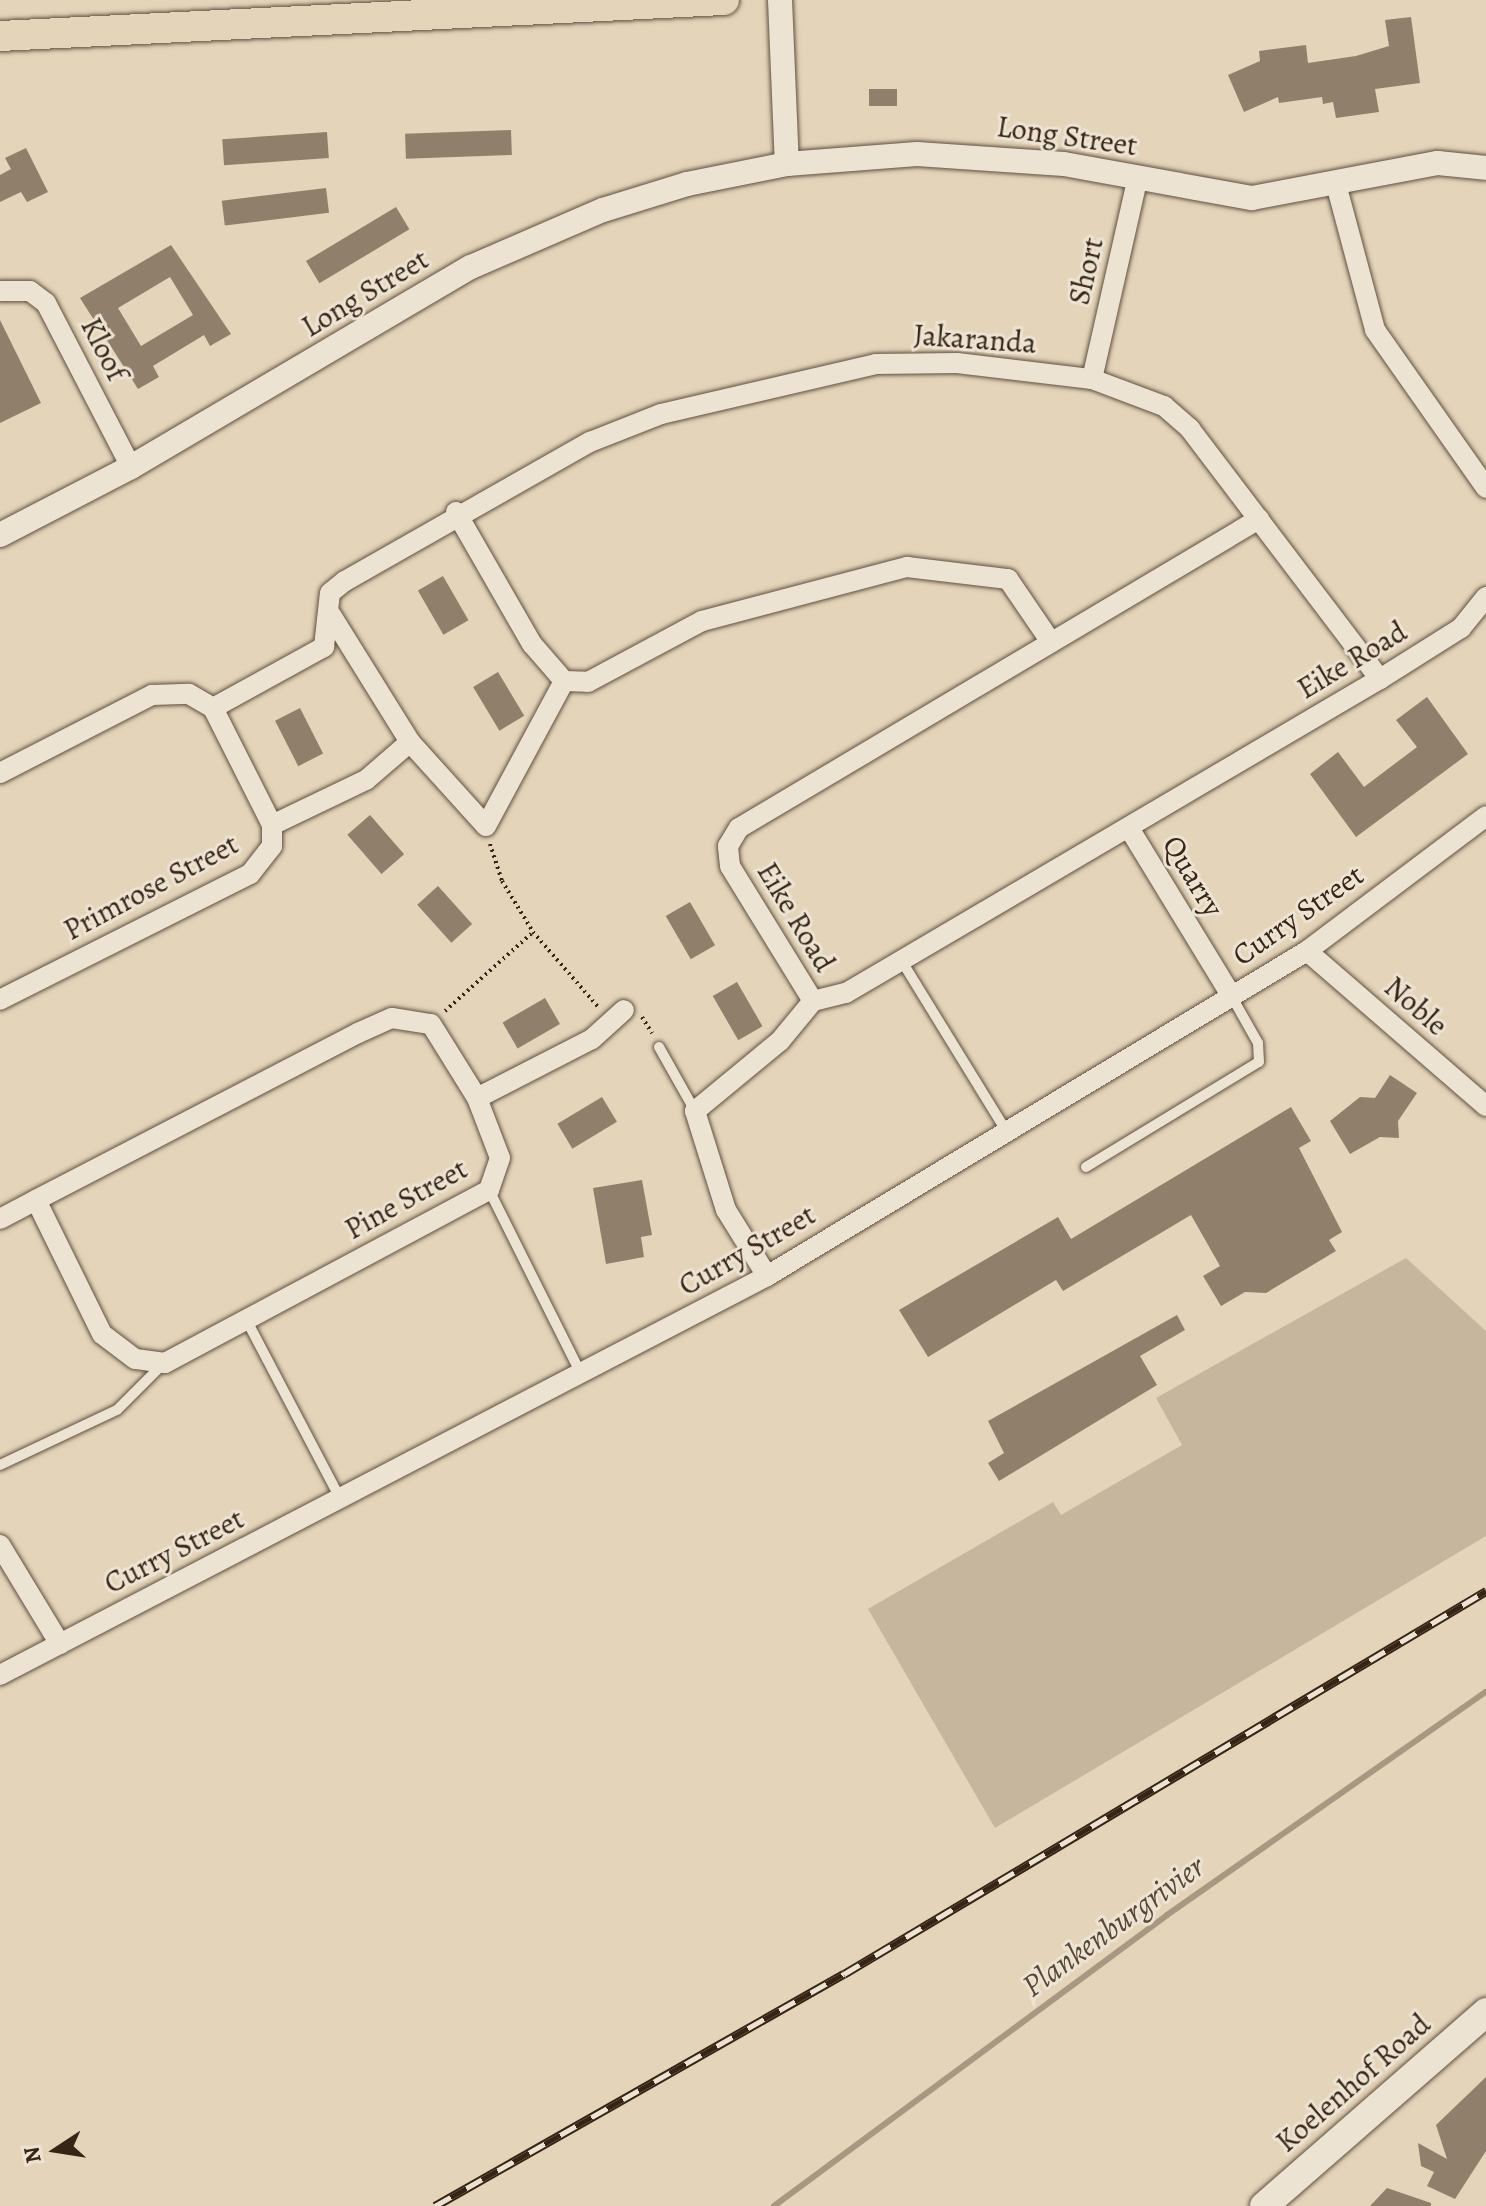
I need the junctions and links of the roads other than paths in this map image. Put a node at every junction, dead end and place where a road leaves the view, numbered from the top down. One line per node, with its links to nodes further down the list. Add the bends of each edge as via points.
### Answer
1 (724, 0): 3 (main road)
2 (780, 0): 4 (street)
3 (0, 36)
4 (787, 164): 6 (street, Long Street, via 975,156); 10 (street, Long Street, via 687,184 535,236)
5 (1486, 168): 7 (street, Long Street, via 1438,163)
6 (1138, 177): 7 (street, Long Street, via 1252,198); 9 (street, Short)
7 (1336, 184): 11 (street, via 1375,330)
8 (0, 291): 10 (street, Kloof, via 30,291 46,303)
9 (1092, 379): 12 (street, Jakaranda, via 957,363 821,373 647,420); 13 (street, Jakaranda, via 1174,413)
10 (131, 467): 14 (street, Long Street)
11 (1486, 488)
12 (456, 512): 16 (street, Jakaranda, via 330,593); 19 (street, via 532,644)
13 (1259, 519): 17 (street, Eike Road); 18 (street, Jakaranda)
14 (0, 535)
15 (1486, 597): 18 (street, Eike Road, via 1461,628)
16 (331, 615): 20 (street, via 324,647); 21 (street)
17 (1051, 642): 19 (street, via 1008,579 907,567 702,621 588,682); 30 (street, Eike Road, via 731,837 736,878)
18 (1380, 679): 25 (street, Eike Road)
19 (564, 681): 21 (street, via 486,826)
20 (213, 708): 22 (street, via 189,694 152,695); 24 (street, Primrose Street)
21 (410, 742): 24 (street, via 366,780)
22 (0, 773)
23 (1486, 816): 26 (street, Curry Street)
24 (272, 825): 29 (street, Primrose Street, via 272,846 250,874)
25 (1129, 828): 27 (street, Eike Road); 28 (street, Quarry)
26 (1307, 951): 28 (street, Curry Street); 34 (street, Noble)
27 (901, 960): 30 (street, Eike Road, via 846,993); 36 (lane)
28 (1232, 997): 36 (street, Curry Street); 37 (lane, via 1258,1043 1259,1062)
29 (0, 1000)
30 (813, 1001): 35 (street, via 780,1041)
31 (624, 1014): 33 (street, via 592,1039)
32 (659, 1047): 35 (lane)
33 (477, 1098): 38 (street, Pine Street, via 500,1158); 39 (street, Pine Street, via 431,1024 414,1016 380,1023)
34 (1486, 1106)
35 (695, 1111): 41 (street, via 726,1210)
36 (1006, 1131): 41 (street, Curry Street)
37 (1086, 1167)
38 (489, 1190): 42 (street, Pine Street); 44 (lane)
39 (36, 1200): 40 (street); 43 (street, via 102,1334 135,1359)
40 (0, 1219)
41 (767, 1276): 44 (street, Curry Street)
42 (247, 1321): 43 (street, Pine Street); 46 (lane)
43 (165, 1363): 45 (lane, via 117,1410)
44 (581, 1375): 46 (street, Curry Street)
45 (0, 1465)
46 (340, 1498): 48 (street, Curry Street)
47 (0, 1545): 48 (street)
48 (60, 1644): 49 (street, Curry Street)
49 (0, 1675)
50 (1486, 2012): 51 (main road, Koelenhof Road)
51 (1264, 2206)

